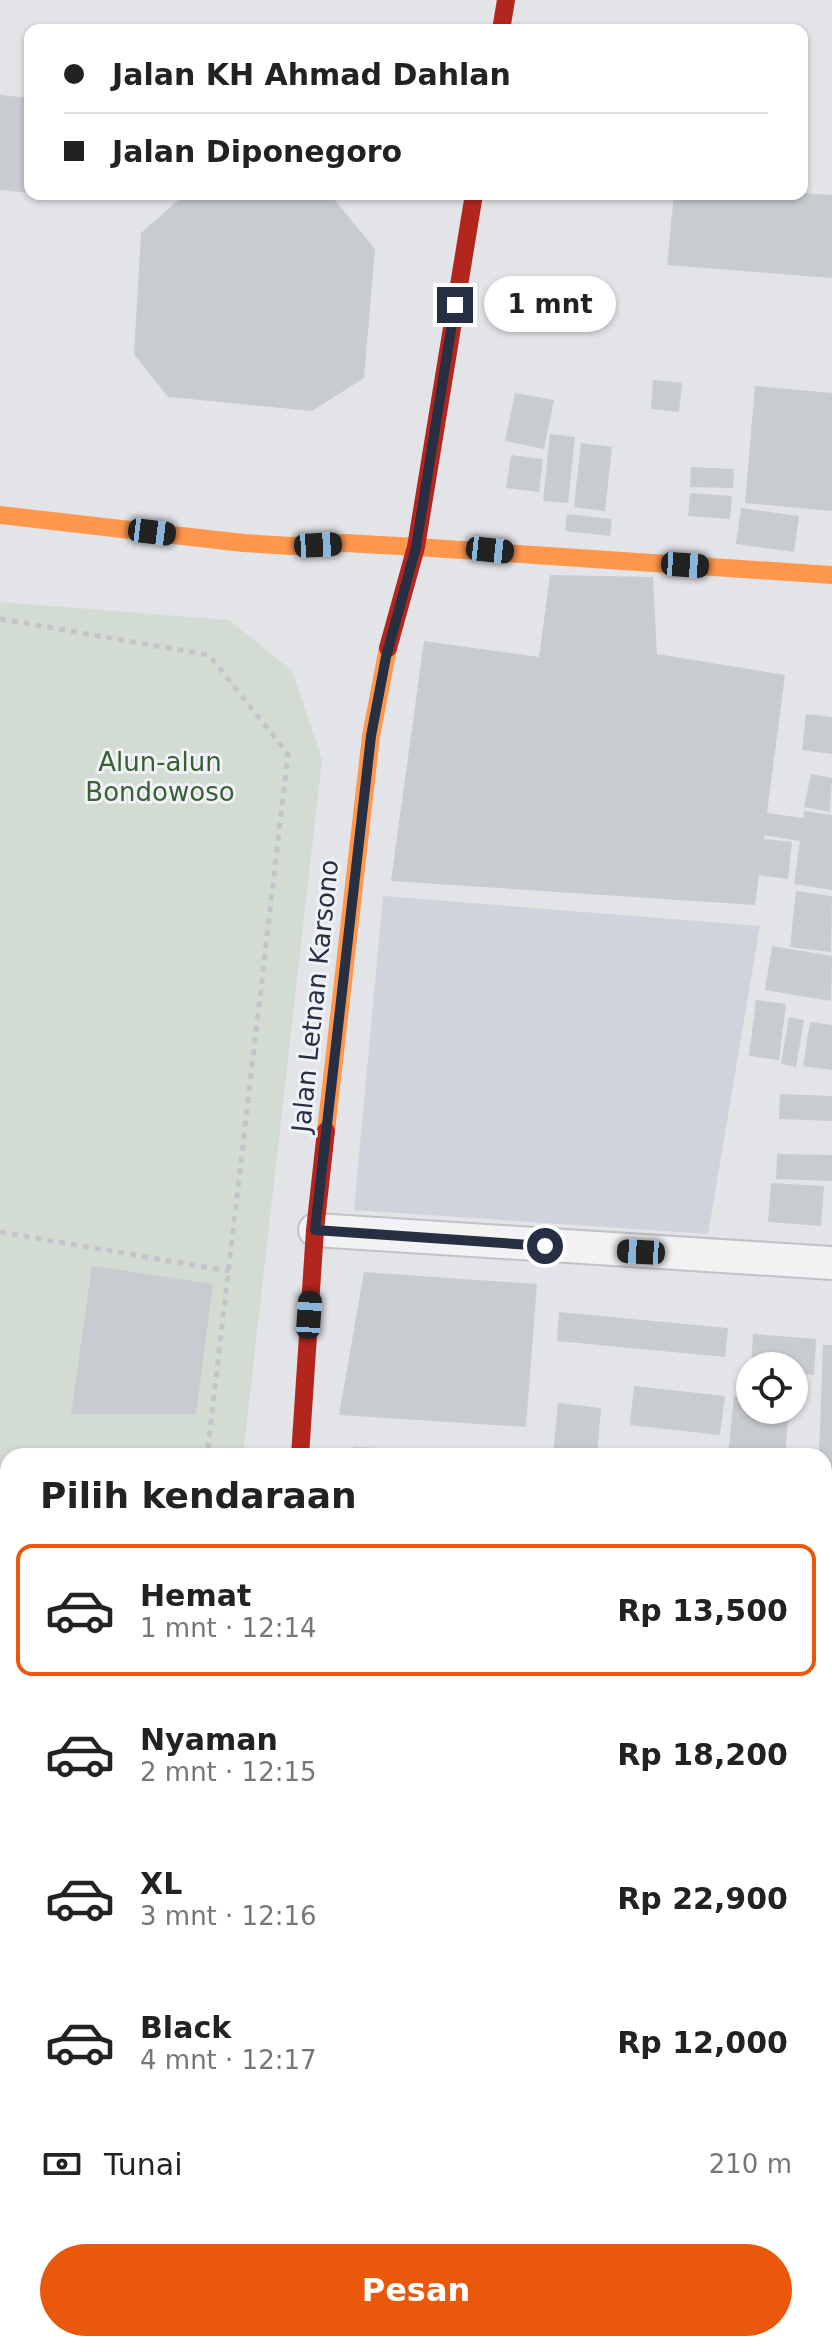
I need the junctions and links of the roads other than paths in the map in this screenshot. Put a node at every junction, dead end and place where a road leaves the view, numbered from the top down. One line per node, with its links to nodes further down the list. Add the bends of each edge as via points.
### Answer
1 (506, 0): 2 (main road)
2 (502, 24)
3 (473, 200): 5 (main road, Jalan Letnan Karsono)
4 (0, 515): 5 (main road, via 267,545)
5 (416, 547): 6 (main road); 7 (main road, Jalan Letnan Karsono, via 371,736)
6 (832, 575)
7 (315, 1230): 8 (street); 9 (main road, Jalan Letnan Karsono)
8 (832, 1263)
9 (301, 1448)

